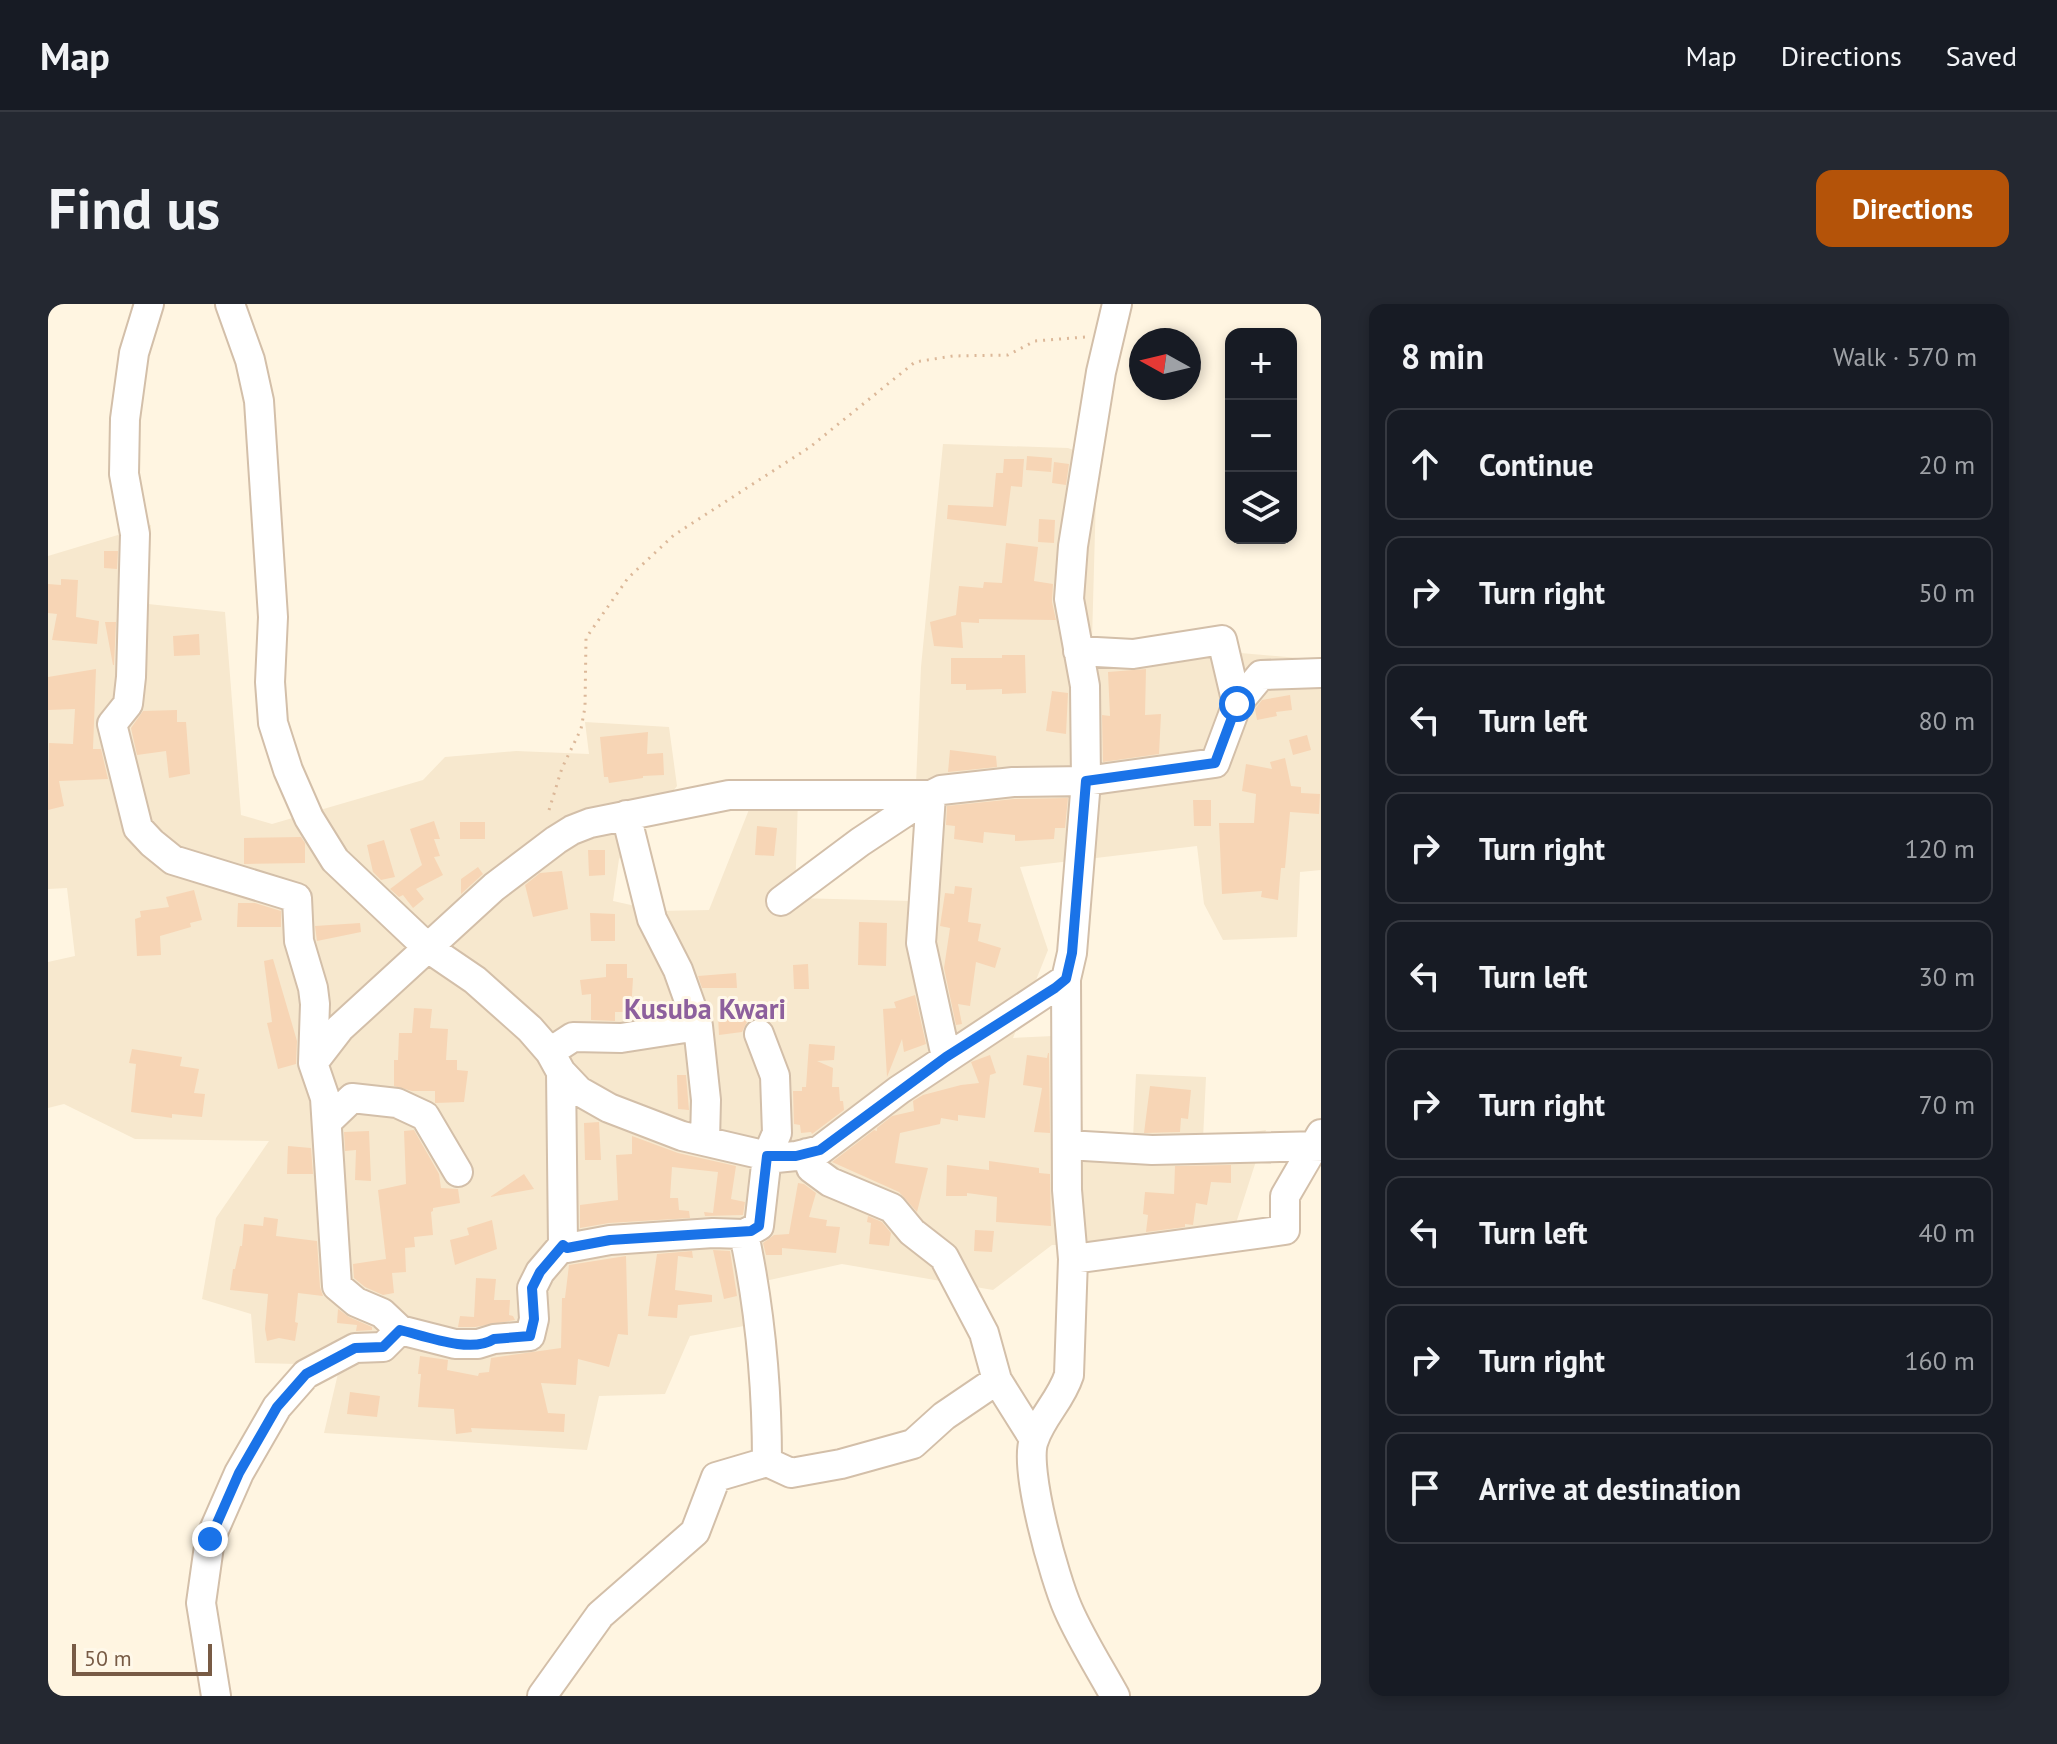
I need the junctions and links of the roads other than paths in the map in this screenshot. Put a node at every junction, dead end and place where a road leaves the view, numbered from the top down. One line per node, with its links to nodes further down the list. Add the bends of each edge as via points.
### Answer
1 (149, 304): 17 (street, via 134,353 125,419 124,474 135,534 131,677 128,704 112,724 138,828 152,843 173,860 297,898 299,941 315,1004)
2 (230, 304): 11 (street, via 259,401 273,617 273,723 309,818 335,860)
3 (1117, 304): 4 (street, via 1073,546 1069,599)
4 (1078, 651): 6 (street, via 1133,654 1222,640); 7 (street, via 1085,686)
5 (1321, 673): 6 (street, via 1261,675)
6 (1237, 704): 7 (street, via 1215,763)
7 (1086, 781): 8 (street, via 1013,782); 12 (street)
8 (931, 795): 9 (street, via 729,795); 10 (street); 15 (street, via 921,943)
9 (626, 815): 11 (street, via 590,823 556,840 494,887); 13 (street, via 652,919)
10 (781, 901)
11 (428, 948): 16 (street, via 475,980 530,1029); 17 (street, via 340,1028)
12 (1066, 979): 15 (street); 21 (street)
13 (698, 1026): 16 (street, via 621,1038 573,1037); 19 (street)
14 (759, 1034): 23 (street, via 775,1076 777,1133)
15 (946, 1057): 22 (street, via 820,1150)
16 (555, 1062): 19 (street, via 592,1101); 26 (street)
17 (313, 1063): 18 (street)
18 (327, 1122): 24 (street, via 352,1098 397,1103 425,1116); 28 (street, via 337,1286)
19 (705, 1141): 23 (street)
20 (1319, 1142): 21 (street, via 1152,1150); 27 (street, via 1285,1196 1285,1230)
21 (1067, 1145): 27 (street)
22 (807, 1153): 23 (street); 29 (street, via 811,1168 830,1182 892,1208 944,1257 984,1333)
23 (767, 1156): 25 (street, via 759,1226)
24 (458, 1172)
25 (744, 1234): 26 (street); 31 (street, via 767,1396)
26 (563, 1245): 28 (street, via 532,1288 530,1336 455,1344)
27 (1073, 1259): 30 (street, via 1069,1375)
28 (400, 1330): 32 (street, via 383,1347 355,1348 306,1374 277,1407 239,1473 210,1539 201,1603)
29 (997, 1380): 30 (street); 31 (street, via 913,1444 791,1473)
30 (1034, 1439): 34 (street, via 1031,1462 1053,1564 1067,1607)
31 (767, 1462): 33 (street, via 716,1477 695,1532 600,1615)
32 (216, 1696)
33 (542, 1696)
34 (1115, 1696)

